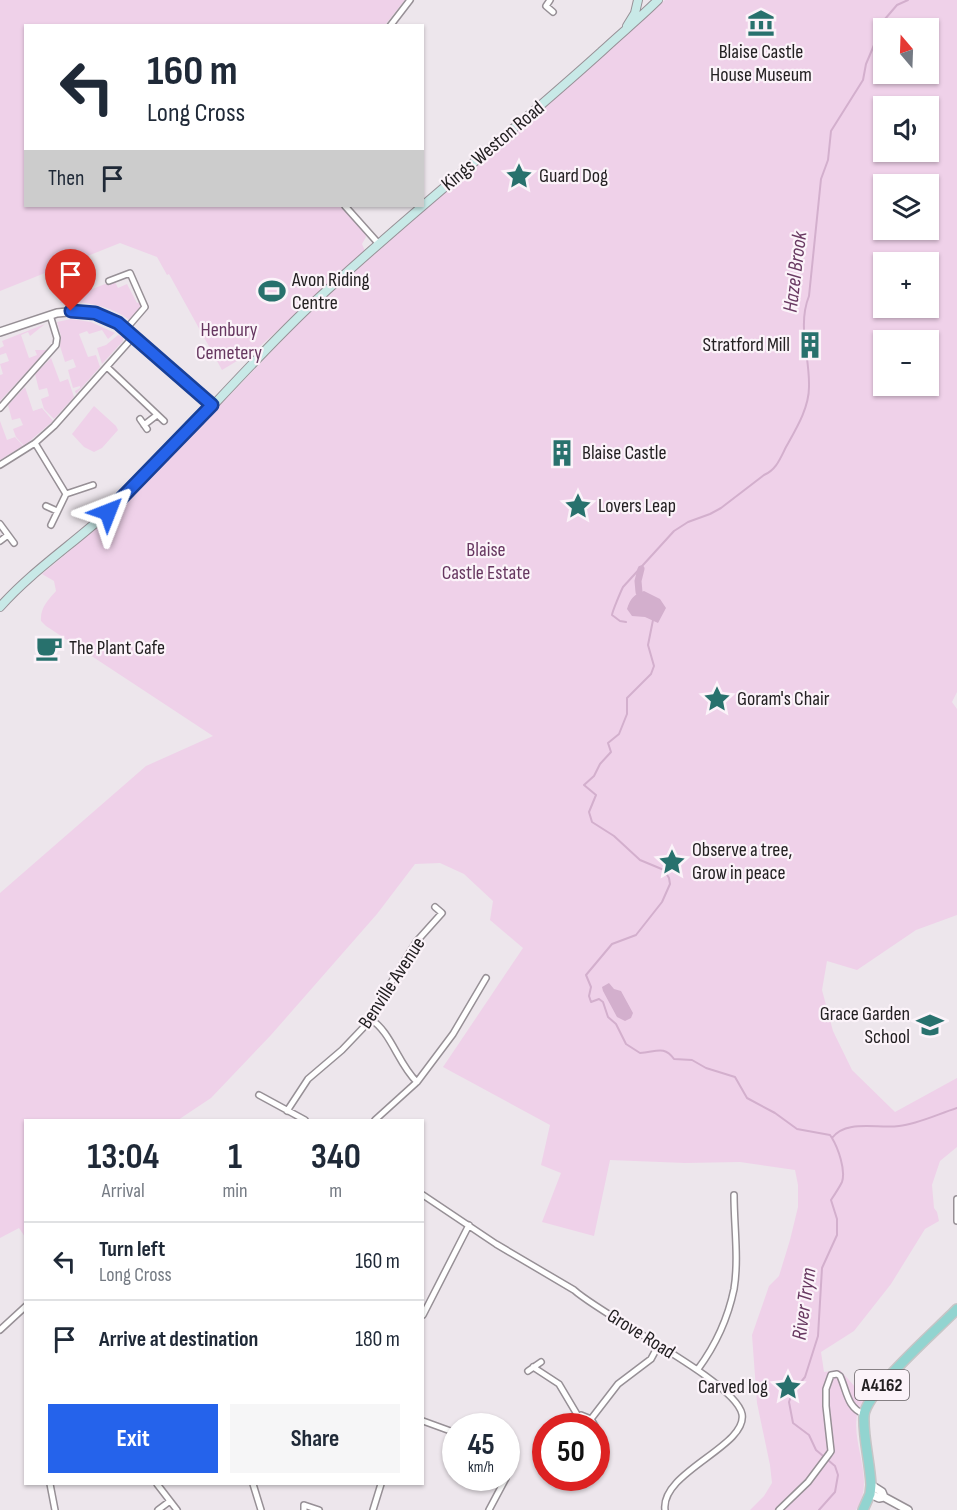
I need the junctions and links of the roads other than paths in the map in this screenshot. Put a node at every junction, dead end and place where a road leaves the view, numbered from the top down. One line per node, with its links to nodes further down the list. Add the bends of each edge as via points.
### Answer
1 (410, 0): 6 (street)
2 (550, 0): 5 (street, via 546,6)
3 (638, 0): 7 (main road)
4 (658, 0): 7 (main road, Kings Weston Road)
5 (554, 12)
6 (392, 24)
7 (622, 33): 8 (main road, Kings Weston Road)
8 (424, 205)
9 (346, 207): 11 (street)
10 (421, 207): 11 (main road, Kings Weston Road)
11 (378, 243): 20 (main road, Kings Weston Road)
12 (119, 277): 13 (street); 14 (street); 16 (street, via 129,273 144,303 143,311)
13 (109, 280)
14 (121, 284)
15 (50, 315): 16 (street, via 71,311 95,313); 17 (street); 21 (street, via 57,344)
16 (126, 329): 18 (street)
17 (0, 332)
18 (134, 336): 19 (street); 20 (street)
19 (106, 367): 22 (street); 25 (street)
20 (212, 405): 36 (main road, Kings Weston Road, via 108,512)
21 (0, 408)
22 (158, 415): 23 (street); 24 (street)
23 (164, 421)
24 (143, 424)
25 (35, 443): 26 (street); 28 (street)
26 (0, 465)
27 (93, 485): 28 (street)
28 (66, 495): 30 (street)
29 (46, 506): 30 (street)
30 (57, 511): 32 (street)
31 (0, 524): 33 (street)
32 (51, 525)
33 (8, 535): 34 (street); 35 (street)
34 (0, 541)
35 (14, 543)
36 (0, 607)
37 (435, 907): 39 (street, Benville Avenue, via 442,913 416,942)
38 (490, 985): 40 (street, via 485,979 453,1034)
39 (370, 1019): 40 (street, via 382,1028); 42 (street, Benville Avenue, via 308,1079)
40 (417, 1082): 45 (street)
41 (258, 1095): 42 (street)
42 (289, 1112): 43 (street, Benville Avenue); 44 (street)
43 (286, 1119)
44 (303, 1119)
45 (376, 1119)
46 (424, 1196): 50 (street, Grove Road)
47 (733, 1199): 57 (street, via 734,1287 710,1354)
48 (957, 1199): 49 (street)
49 (957, 1221)
50 (469, 1225): 52 (street); 55 (street, Grove Road)
51 (24, 1307): 54 (street)
52 (424, 1314)
53 (955, 1315): 62 (main road, A4162, via 884,1383)
54 (0, 1330)
55 (658, 1346): 57 (street, Grove Road); 61 (street, via 651,1359 618,1384)
56 (541, 1362): 58 (street, via 531,1369 559,1384)
57 (698, 1369): 80 (street, Grove Road, via 736,1403 742,1419 730,1439 672,1488 665,1500)
58 (572, 1404): 59 (street); 60 (street)
59 (564, 1408)
60 (576, 1413)
61 (596, 1413)
62 (864, 1414): 69 (main road, A4162); 81 (street, via 851,1405 840,1376 831,1375 826,1389 831,1451 799,1493)
63 (424, 1421): 64 (street)
64 (442, 1428)
65 (50, 1485): 72 (street)
66 (159, 1485): 71 (street)
67 (253, 1485): 75 (street)
68 (381, 1485): 78 (street)
69 (871, 1489): 82 (main road, A4162); 83 (street, via 879,1498)
70 (499, 1491): 79 (street)
71 (170, 1501): 73 (street); 74 (street)
72 (56, 1510)
73 (158, 1510)
74 (177, 1510)
75 (261, 1510)
76 (304, 1510): 77 (street, via 304,1505)
77 (319, 1510)
78 (372, 1510)
79 (489, 1510)
80 (665, 1510)
81 (779, 1510)
82 (863, 1510)
83 (908, 1510)

